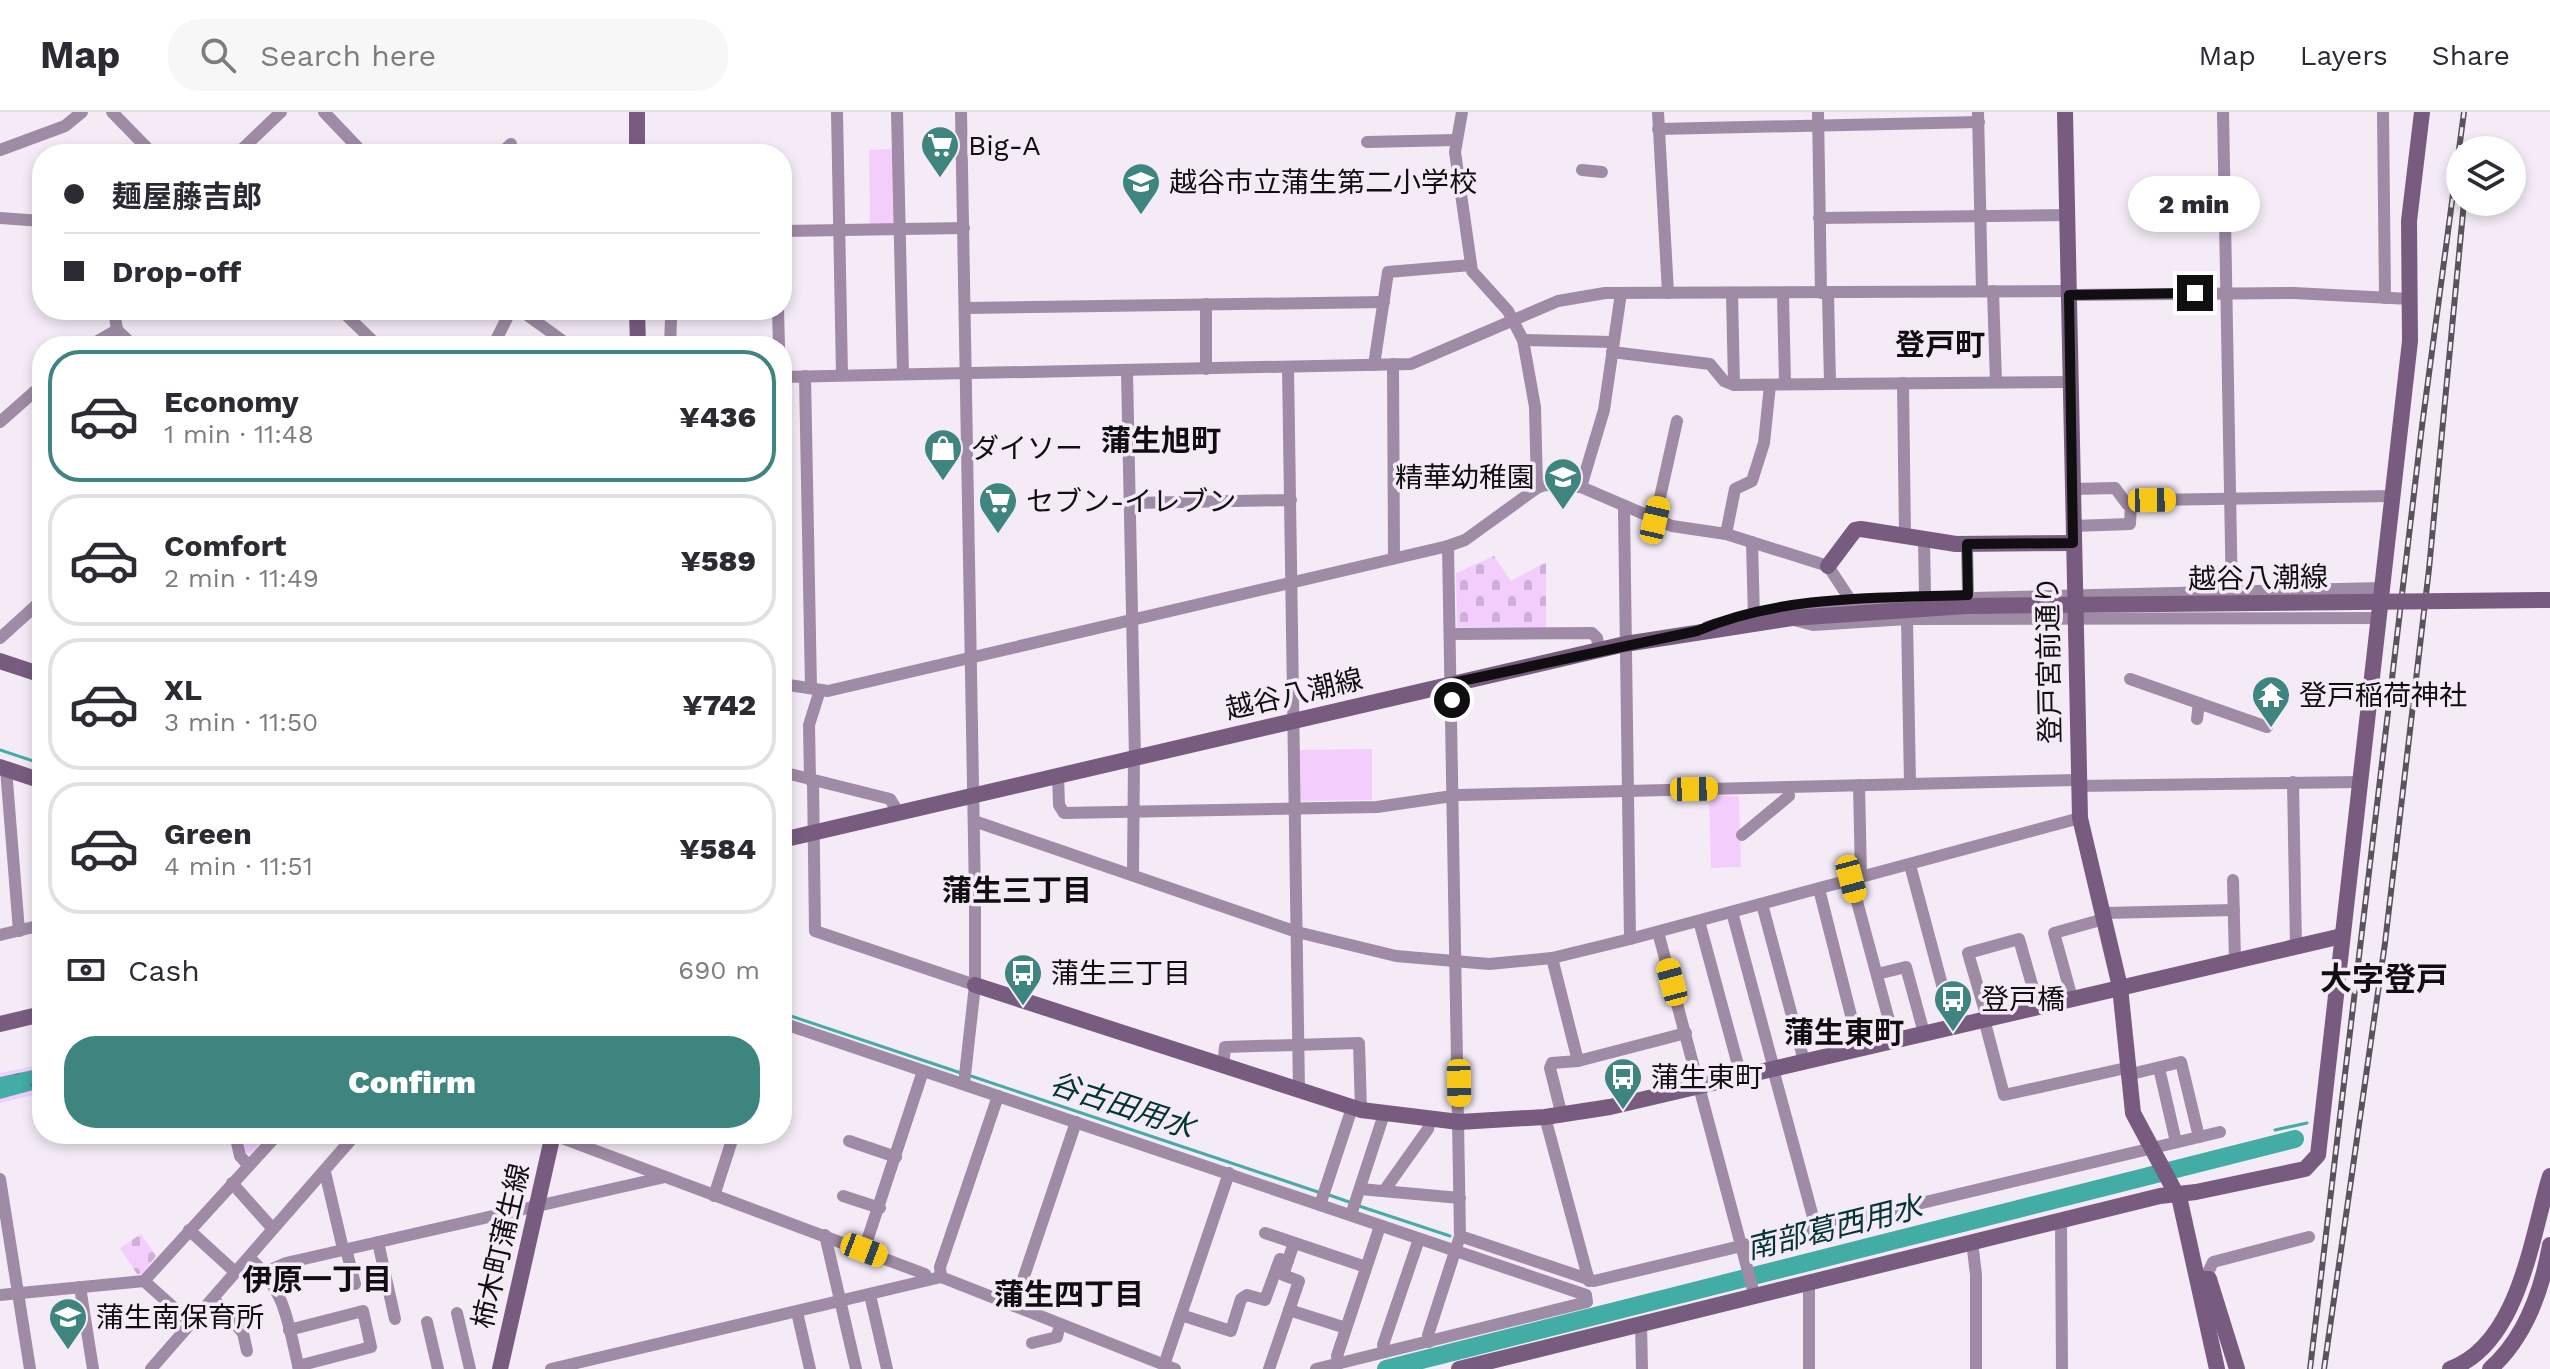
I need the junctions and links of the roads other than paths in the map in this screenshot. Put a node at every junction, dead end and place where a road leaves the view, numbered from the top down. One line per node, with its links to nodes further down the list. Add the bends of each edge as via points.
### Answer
1 (82, 112): 25 (street, via 65,126)
2 (112, 112): 21 (street)
3 (281, 112): 22 (street)
4 (324, 112): 23 (street)
5 (637, 112): 24 (street)
6 (837, 112): 35 (street)
7 (897, 112): 33 (street)
8 (961, 112): 34 (street)
9 (1462, 112): 19 (street)
10 (1658, 112): 18 (street)
11 (1818, 112): 17 (street)
12 (2065, 112): 28 (street, 登戸宮前通り)
13 (2223, 112): 44 (street)
14 (2383, 112): 46 (street)
15 (2422, 112): 47 (street, via 2409,221)
16 (1978, 117): 17 (street); 29 (street)
17 (1818, 126): 18 (street); 31 (street)
18 (1658, 129): 40 (street)
19 (1456, 140): 20 (street); 37 (street)
20 (1367, 142)
21 (143, 144)
22 (247, 144)
23 (354, 144)
24 (637, 144)
25 (0, 150)
26 (1582, 170): 27 (street)
27 (1602, 172)
28 (2067, 215): 29 (street); 43 (street, 登戸宮前通り)
29 (1980, 216): 31 (street); 38 (street)
30 (0, 218): 32 (street)
31 (1819, 218): 42 (street)
32 (32, 220)
33 (899, 228): 34 (street); 35 (street); 67 (street)
34 (964, 228): 50 (street)
35 (839, 230): 36 (street); 69 (street)
36 (792, 231)
37 (1471, 265): 48 (street, via 1388,272); 51 (street)
38 (1988, 291): 42 (street); 43 (street); 72 (street)
39 (1621, 293): 40 (street); 51 (street, via 1558,301); 61 (street)
40 (1668, 293): 41 (street)
41 (1732, 293): 45 (street); 77 (street)
42 (1824, 293): 45 (street); 76 (street)
43 (2069, 293): 44 (street); 73 (street, 登戸宮前通り)
44 (2226, 293): 46 (street); 86 (street)
45 (1783, 294): 75 (street)
46 (2385, 298): 47 (street)
47 (2410, 299): 85 (street)
48 (1384, 302): 49 (street); 63 (street)
49 (1206, 304): 50 (street); 65 (street)
50 (966, 308): 68 (street)
51 (1514, 319): 60 (street); 62 (street, via 1411,364)
52 (116, 320): 55 (street)
53 (351, 320): 58 (street)
54 (534, 320): 59 (street)
55 (117, 330): 56 (street); 57 (street)
56 (106, 336)
57 (123, 336)
58 (368, 336)
59 (556, 336)
60 (1523, 340): 61 (street); 83 (street, via 1535,407)
61 (1612, 347): 77 (street, via 1710,364); 82 (street, via 1604,410)
62 (1393, 364): 63 (street); 99 (street)
63 (1374, 365): 64 (street)
64 (1288, 367): 65 (street); 87 (street)
65 (1206, 369): 66 (street)
66 (1127, 371): 68 (street); 88 (street)
67 (903, 374): 68 (street); 69 (street)
68 (965, 374): 121 (street)
69 (842, 375): 70 (street)
70 (805, 376): 71 (street); 127 (street)
71 (792, 377)
72 (1996, 382): 73 (street); 74 (street)
73 (2070, 382): 84 (street, 登戸宮前通り)
74 (1903, 383): 76 (street); 94 (street)
75 (1785, 384): 76 (street); 78 (street)
76 (1830, 384)
77 (1734, 385): 78 (street)
78 (1770, 385): 92 (street, via 1764,443 1752,481 1735,489)
79 (32, 394): 81 (street)
80 (1677, 421): 91 (street)
81 (0, 422)
82 (1581, 487): 83 (street); 90 (street)
83 (1537, 488): 98 (street, via 1465,540)
84 (2073, 489): 89 (street, via 2115,488); 93 (street, 登戸宮前通り)
85 (2392, 496): 86 (street); 102 (street)
86 (2230, 499): 89 (street); 103 (street)
87 (1291, 500): 88 (street); 101 (street)
88 (1131, 503): 113 (street)
89 (2131, 503): 93 (street, via 2130,524)
90 (1624, 508): 91 (street); 119 (street)
91 (1655, 520): 92 (street)
92 (1726, 534): 96 (street)
93 (2073, 534): 97 (street); 104 (street, 登戸宮前通り)
94 (1905, 537): 95 (street); 100 (street, via 1855,530)
95 (1924, 540): 97 (street); 105 (street)
96 (1752, 542): 100 (street); 110 (street)
97 (1967, 544): 108 (street)
98 (1448, 546): 99 (street); 117 (street)
99 (1394, 558): 101 (street)
100 (1828, 566): 107 (street)
101 (1290, 581): 113 (street); 130 (street)
102 (2381, 588): 103 (street); 112 (street)
103 (2232, 592): 104 (street); 116 (street)
104 (2075, 594): 108 (street); 115 (street, 登戸宮前通り)
105 (1925, 596): 107 (street); 108 (street)
106 (2550, 600): 108 (street, 越谷八潮線, bridge)
107 (1851, 601): 110 (street)
108 (1967, 601): 111 (street, 越谷八潮線)
109 (32, 609): 118 (street)
110 (1754, 618): 111 (street, 越谷八潮線); 119 (street, 越谷八潮線)
111 (1792, 618): 114 (street, via 1813,625)
112 (2378, 618): 116 (street); 139 (street)
113 (1132, 619): 121 (street); 132 (street)
114 (1907, 619): 115 (street); 141 (street)
115 (2076, 619): 116 (street); 140 (street, 登戸宮前通り)
116 (2232, 619)
117 (1451, 634): 120 (street, via 1592,633); 125 (street)
118 (0, 638)
119 (1625, 644): 120 (street, 越谷八潮線); 144 (street)
120 (1599, 650): 125 (street, 越谷八潮線)
121 (971, 658): 127 (street); 145 (street)
122 (0, 661): 123 (street)
123 (32, 672)
124 (2130, 679): 128 (street)
125 (1452, 683): 130 (street, 越谷八潮線); 146 (street)
126 (792, 685): 127 (street)
127 (816, 689): 137 (street, via 809,725)
128 (2199, 703): 129 (street); 131 (street)
129 (2197, 719)
130 (1294, 721): 132 (street, 越谷八潮線); 147 (street)
131 (2267, 727)
132 (1135, 758): 135 (street, 越谷八潮線); 148 (street)
133 (3, 768): 136 (street); 166 (street)
134 (792, 775): 137 (street)
135 (1058, 775): 145 (street, 越谷八潮線); 148 (street, via 1064,813)
136 (32, 778)
137 (811, 780): 149 (street, via 890,799); 152 (street)
138 (2293, 782): 139 (street); 140 (street); 172 (street)
139 (2359, 782): 170 (street)
140 (2078, 783): 141 (street); 150 (street, 登戸宮前通り)
141 (1910, 784): 142 (street)
142 (1859, 785): 143 (street); 157 (street)
143 (1788, 787): 144 (street); 153 (street, via 1789,796)
144 (1628, 791): 146 (street); 171 (street)
145 (974, 795): 149 (street, 越谷八潮線); 151 (street)
146 (1452, 796): 147 (street, via 1377,807); 175 (street)
147 (1296, 809): 148 (street); 167 (street)
148 (1134, 811): 156 (street)
149 (898, 812): 152 (street, 越谷八潮線)
150 (2080, 818): 155 (street); 163 (street, 登戸宮前通り)
151 (974, 821): 156 (street); 177 (street)
152 (814, 832): 154 (street, 越谷八潮線); 177 (street, via 815,931)
153 (1742, 835)
154 (792, 838)
155 (1910, 865): 157 (street); 185 (street)
156 (1133, 875): 167 (street)
157 (1856, 878): 159 (street); 176 (street)
158 (2233, 880): 161 (street)
159 (1819, 889): 160 (street); 190 (street)
160 (1762, 904): 162 (street); 192 (street)
161 (2234, 910): 163 (street); 174 (street)
162 (1732, 912): 164 (street); 195 (street)
163 (2104, 916): 178 (street, 登戸宮前通り); 179 (street, via 2054,933)
164 (1699, 921): 168 (street); 198 (street)
165 (32, 928): 166 (street)
166 (19, 931): 169 (street)
167 (1297, 932): 175 (street, via 1376,952); 189 (street)
168 (1658, 932): 171 (street); 186 (street)
169 (0, 935)
170 (2342, 936): 172 (street); 229 (street, via 2318,1155 2305,1169 2196,1192)
171 (1630, 939): 173 (street)
172 (2296, 947): 174 (street)
173 (1552, 958): 175 (street); 191 (street)
174 (2235, 961): 178 (street)
175 (1456, 964): 208 (street)
176 (1877, 974): 187 (street, via 1906,967); 188 (street)
177 (975, 985): 193 (street); 199 (street)
178 (2120, 987): 179 (street); 197 (street, 登戸宮前通り)
179 (2072, 998): 180 (street)
180 (2038, 1006): 182 (street); 182 (street, via 2019,939 1968,953)
181 (32, 1016): 183 (street)
182 (1985, 1018): 185 (street); 197 (street, via 2004,1095)
183 (0, 1024)
184 (792, 1026): 196 (street)
185 (1953, 1026): 187 (street)
186 (1686, 1033): 191 (street); 200 (street)
187 (1924, 1033): 188 (street)
188 (1894, 1039): 190 (street)
189 (1299, 1045): 193 (street, via 1225,1047); 201 (street); 203 (street, via 1359,1043)
190 (1859, 1047): 192 (street)
191 (1578, 1061): 205 (street, via 1552,1063)
192 (1804, 1061): 195 (street)
193 (1223, 1067): 201 (street)
194 (2159, 1068): 197 (street); 210 (street, via 2181,1062); 212 (street)
195 (1774, 1069): 198 (street); 241 (street)
196 (923, 1071): 199 (street); 220 (street)
197 (2126, 1072): 219 (street, 登戸宮前通り, via 2133,1113)
198 (1741, 1076): 200 (street)
199 (964, 1084): 202 (street)
200 (1699, 1086): 205 (street); 253 (street)
201 (1299, 1092): 203 (street)
202 (998, 1096): 207 (street); 262 (street)
203 (1356, 1109): 204 (street); 234 (street)
204 (1384, 1114): 206 (street); 228 (street)
205 (1553, 1117): 208 (street); 265 (street)
206 (1430, 1119): 208 (street); 230 (street)
207 (1076, 1122): 223 (street); 275 (street)
208 (1459, 1122): 233 (street)
209 (2220, 1132): 210 (street)
210 (2199, 1137): 212 (street)
211 (849, 1141): 220 (street)
212 (2176, 1142): 219 (street)
213 (237, 1144): 221 (street)
214 (268, 1144): 221 (street)
215 (348, 1144): 222 (street)
216 (550, 1144): 235 (street, 柿木町蒲生線)
217 (578, 1144): 225 (street)
218 (731, 1144): 231 (street)
219 (2150, 1149): 229 (street); 241 (street)
220 (896, 1157): 236 (street)
221 (248, 1165): 227 (street)
222 (325, 1172): 242 (street); 254 (street)
223 (1229, 1173): 234 (street); 279 (street)
224 (2550, 1176): 239 (street)
225 (665, 1177): 231 (street); 235 (street)
226 (0, 1179): 270 (street)
227 (232, 1183): 242 (street); 243 (street)
228 (1360, 1189): 230 (street); 237 (street)
229 (2173, 1190): 238 (street); 263 (street)
230 (1384, 1191): 233 (street)
231 (714, 1196): 245 (street)
232 (843, 1196): 236 (street)
233 (1460, 1198): 246 (street)
234 (1320, 1205): 237 (street)
235 (536, 1208): 250 (street); 301 (street, 柿木町蒲生線)
236 (880, 1208): 255 (street)
237 (1351, 1215): 240 (street)
238 (2061, 1220): 249 (street); 312 (street)
239 (2544, 1221): 315 (street, via 2504,1320 2485,1346)
240 (1380, 1226): 248 (street); 259 (street)
241 (1816, 1228): 253 (street)
242 (273, 1229): 257 (street)
243 (189, 1230): 260 (street); 264 (street)
244 (1265, 1233): 251 (street)
245 (825, 1235): 255 (street); 274 (street)
246 (1460, 1236): 256 (street); 265 (street)
247 (2309, 1237): 263 (street, via 2213,1262)
248 (1419, 1239): 256 (street); 290 (street)
249 (1972, 1241): 266 (street); 311 (street)
250 (378, 1242): 254 (street); 280 (street)
251 (1294, 1243): 258 (street); 259 (street)
252 (2550, 1245): 316 (street, via 2523,1328)
253 (1741, 1246): 265 (street); 269 (street)
254 (345, 1249): 261 (street); 267 (street)
255 (864, 1250): 262 (street)
256 (1456, 1251): 287 (street); 287 (street, via 1586,1295 1587,1302)
257 (249, 1257): 260 (street); 261 (street)
258 (1288, 1261): 276 (street, via 1283,1275 1299,1281); 279 (street, via 1280,1259 1265,1300 1247,1295 1241,1299 1231,1331)
259 (1366, 1267): 285 (street)
260 (235, 1272): 273 (street)
261 (265, 1272): 286 (street, via 281,1296)
262 (934, 1278): 272 (street); 275 (street)
263 (2202, 1278): 313 (street); 314 (street, via 2215,1294)
264 (144, 1281): 268 (street); 282 (street)
265 (1589, 1281)
266 (1809, 1282): 269 (street); 310 (street)
267 (355, 1284)
268 (80, 1287): 270 (street); 297 (street)
269 (1753, 1291): 284 (street)
270 (19, 1293): 271 (street); 296 (street)
271 (0, 1295)
272 (870, 1295): 274 (street); 306 (street)
273 (213, 1298): 282 (street); 289 (street, via 243,1333)
274 (839, 1302): 277 (street); 305 (street)
275 (1014, 1306): 283 (street)
276 (1289, 1310): 285 (street); 307 (street)
277 (797, 1312): 291 (street); 304 (street)
278 (457, 1313): 300 (street)
279 (1181, 1315): 294 (street)
280 (395, 1319)
281 (427, 1322): 299 (street)
282 (191, 1323): 298 (street)
283 (1060, 1324): 288 (street, via 1057,1337); 294 (street)
284 (1641, 1324): 295 (street); 309 (street)
285 (1346, 1328): 292 (street)
286 (289, 1330): 293 (street); 293 (street, via 363,1311 371,1347)
287 (1429, 1342): 290 (street)
288 (1032, 1343)
289 (247, 1351)
290 (1385, 1352): 292 (street)
291 (612, 1355): 302 (street); 303 (street)
292 (1338, 1364): 308 (street)
293 (298, 1367)
294 (1170, 1367)
295 (1469, 1368)
296 (30, 1369)
297 (93, 1369)
298 (151, 1369)
299 (438, 1369)
300 (470, 1369)
301 (500, 1369)
302 (551, 1369)
303 (616, 1369)
304 (810, 1369)
305 (856, 1369)
306 (887, 1369)
307 (1269, 1369)
308 (1316, 1369)
309 (1642, 1369)
310 (1809, 1369)
311 (1976, 1369)
312 (2062, 1369)
313 (2217, 1369)
314 (2237, 1369)
315 (2450, 1369)
316 (2490, 1369)

